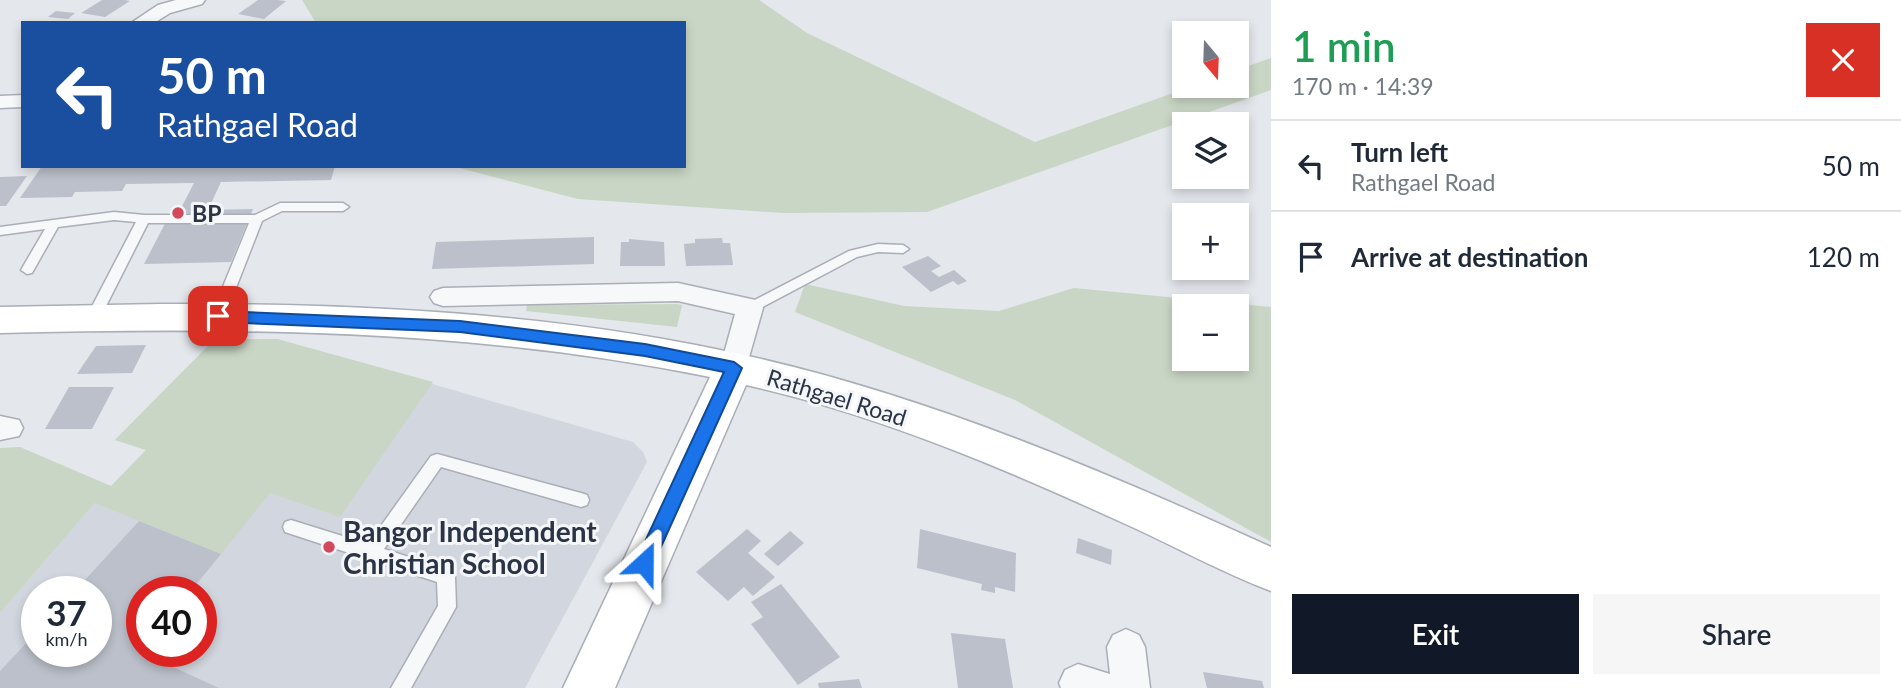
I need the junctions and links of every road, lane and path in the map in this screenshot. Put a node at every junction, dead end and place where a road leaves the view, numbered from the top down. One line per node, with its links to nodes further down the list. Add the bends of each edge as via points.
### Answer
1 (196, 0): 2 (street, via 164,9)
2 (144, 21)
3 (21, 101): 4 (street)
4 (0, 102)
5 (343, 207): 7 (lane, via 280,207)
6 (144, 219): 7 (lane); 8 (lane, via 114,216); 15 (lane)
7 (257, 219): 14 (lane)
8 (53, 226): 9 (lane); 11 (lane)
9 (0, 231)
10 (903, 249): 13 (lane, via 853,254)
11 (27, 270)
12 (443, 297): 13 (street, via 678,292)
13 (750, 308): 17 (street)
14 (218, 316): 15 (street, Rathgael Road); 17 (street, Rathgael Road, via 460,327 645,350)
15 (93, 318): 16 (street, Rathgael Road)
16 (0, 320)
17 (734, 368): 21 (street, Rathgael Road, via 817,388 949,432 1164,519); 23 (street)
18 (581, 500): 20 (lane, via 437,460)
19 (291, 527): 20 (lane)
20 (372, 552): 24 (lane, via 446,577 447,607)
21 (1271, 570)
22 (1126, 647): 25 (street)
23 (594, 687)
24 (401, 688)
25 (1131, 688)

